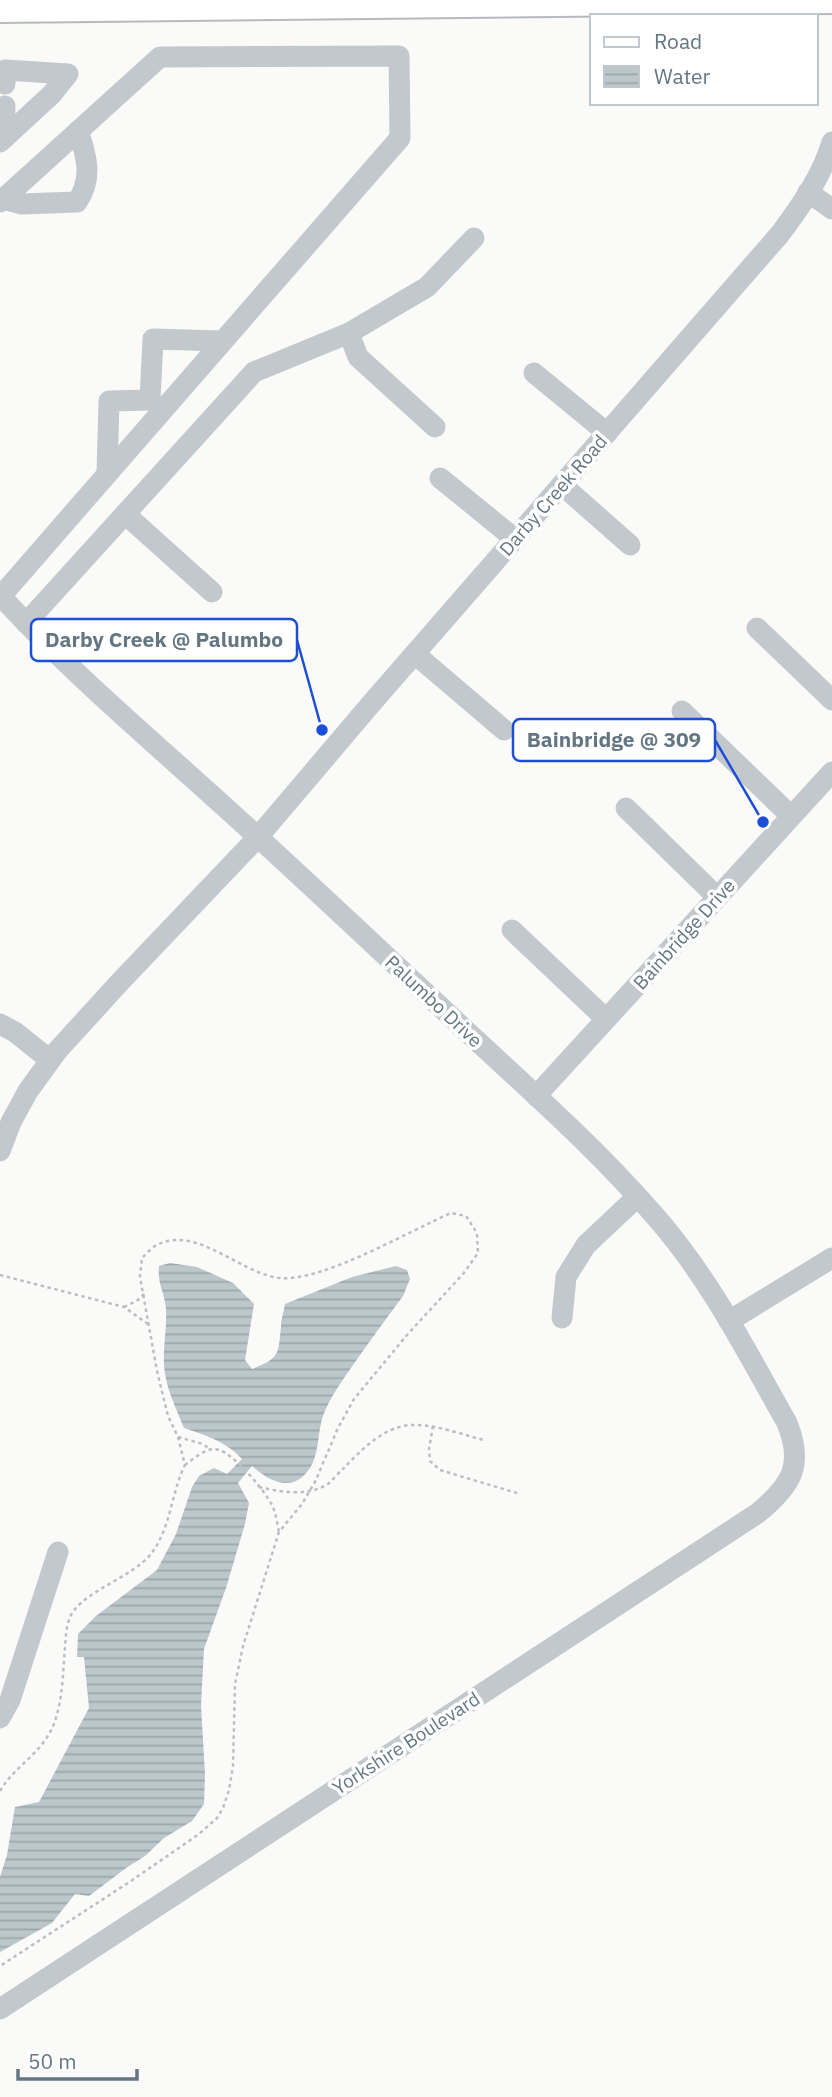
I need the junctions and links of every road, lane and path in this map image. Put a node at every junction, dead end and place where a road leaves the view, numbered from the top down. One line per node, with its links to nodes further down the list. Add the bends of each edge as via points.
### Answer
1 (832, 0): 2 (main road)
2 (0, 9)
3 (5, 77): 6 (street, via 68,74)
4 (5, 106): 6 (street)
5 (78, 131): 10 (street); 10 (street, via 88,172 77,202); 14 (street, via 160,57 399,56 400,138)
6 (2, 140)
7 (832, 142): 8 (street, Darby Creek Road)
8 (828, 165): 9 (street, Darby Creek Road)
9 (808, 192): 11 (street); 18 (street, Darby Creek Road, via 780,234)
10 (2, 200)
11 (832, 209)
12 (474, 237): 13 (street, via 427,287)
13 (349, 333): 17 (street, via 358,358); 22 (street, via 254,372)
14 (222, 341): 16 (street); 16 (street, via 153,339)
15 (534, 373): 18 (street)
16 (156, 406): 19 (street); 19 (street, via 109,401)
17 (435, 426)
18 (607, 433): 21 (street, Darby Creek Road)
19 (107, 474): 26 (street)
20 (440, 478): 23 (street)
21 (562, 485): 23 (street, Darby Creek Road); 24 (street)
22 (125, 514): 25 (street); 27 (street)
23 (515, 539): 29 (street, Darby Creek Road)
24 (630, 545)
25 (212, 592)
26 (0, 596): 27 (street, Palumbo Drive)
27 (26, 623): 36 (street, Palumbo Drive)
28 (757, 628): 30 (street)
29 (415, 654): 32 (street); 36 (street, Darby Creek Road)
30 (832, 700)
31 (682, 711): 35 (street)
32 (504, 730)
33 (832, 772): 35 (street, Bainbridge Drive)
34 (626, 808): 37 (street)
35 (791, 816): 37 (street, Bainbridge Drive)
36 (258, 837): 41 (street, Darby Creek Road); 42 (street, Palumbo Drive)
37 (717, 897): 39 (street, Bainbridge Drive)
38 (512, 930): 39 (street)
39 (606, 1019): 42 (street, Bainbridge Drive)
40 (0, 1024): 41 (street)
41 (50, 1060): 43 (street, Darby Creek Road, via 27,1091)
42 (536, 1096): 44 (street, Palumbo Drive)
43 (0, 1147)
44 (637, 1197): 49 (street, via 586,1245 566,1277); 50 (street, Palumbo Drive, via 687,1256)
45 (832, 1258): 50 (street)
46 (0, 1275): 48 (path)
47 (144, 1294): 48 (path); 51 (path); 59 (path, via 142,1258 157,1244 176,1239 195,1242 260,1274 282,1278 309,1275 364,1254 451,1213 466,1216 477,1233 478,1253 354,1399)
48 (124, 1307): 51 (path)
49 (562, 1318)
50 (729, 1321): 56 (street, Palumbo Drive, via 787,1423)
51 (149, 1325): 53 (path, via 168,1416)
52 (433, 1426): 54 (path); 59 (path, via 407,1425 384,1434 328,1484); 60 (path, via 430,1461 440,1470)
53 (178, 1437): 55 (path); 57 (path)
54 (484, 1440)
55 (211, 1450): 57 (path); 58 (path, via 233,1459)
56 (795, 1461): 66 (street, Yorkshire Boulevard, via 784,1489 758,1513)
57 (185, 1465): 64 (path, via 163,1535 150,1554 71,1614 55,1721 38,1751)
58 (259, 1487): 59 (path); 61 (path, via 272,1505)
59 (310, 1491): 61 (path)
60 (520, 1494)
61 (279, 1532): 65 (path, via 235,1684 233,1766 223,1808 188,1842)
62 (58, 1552): 63 (street, via 10,1700)
63 (0, 1718)
64 (0, 1791)
65 (0, 1966)
66 (0, 2009)

